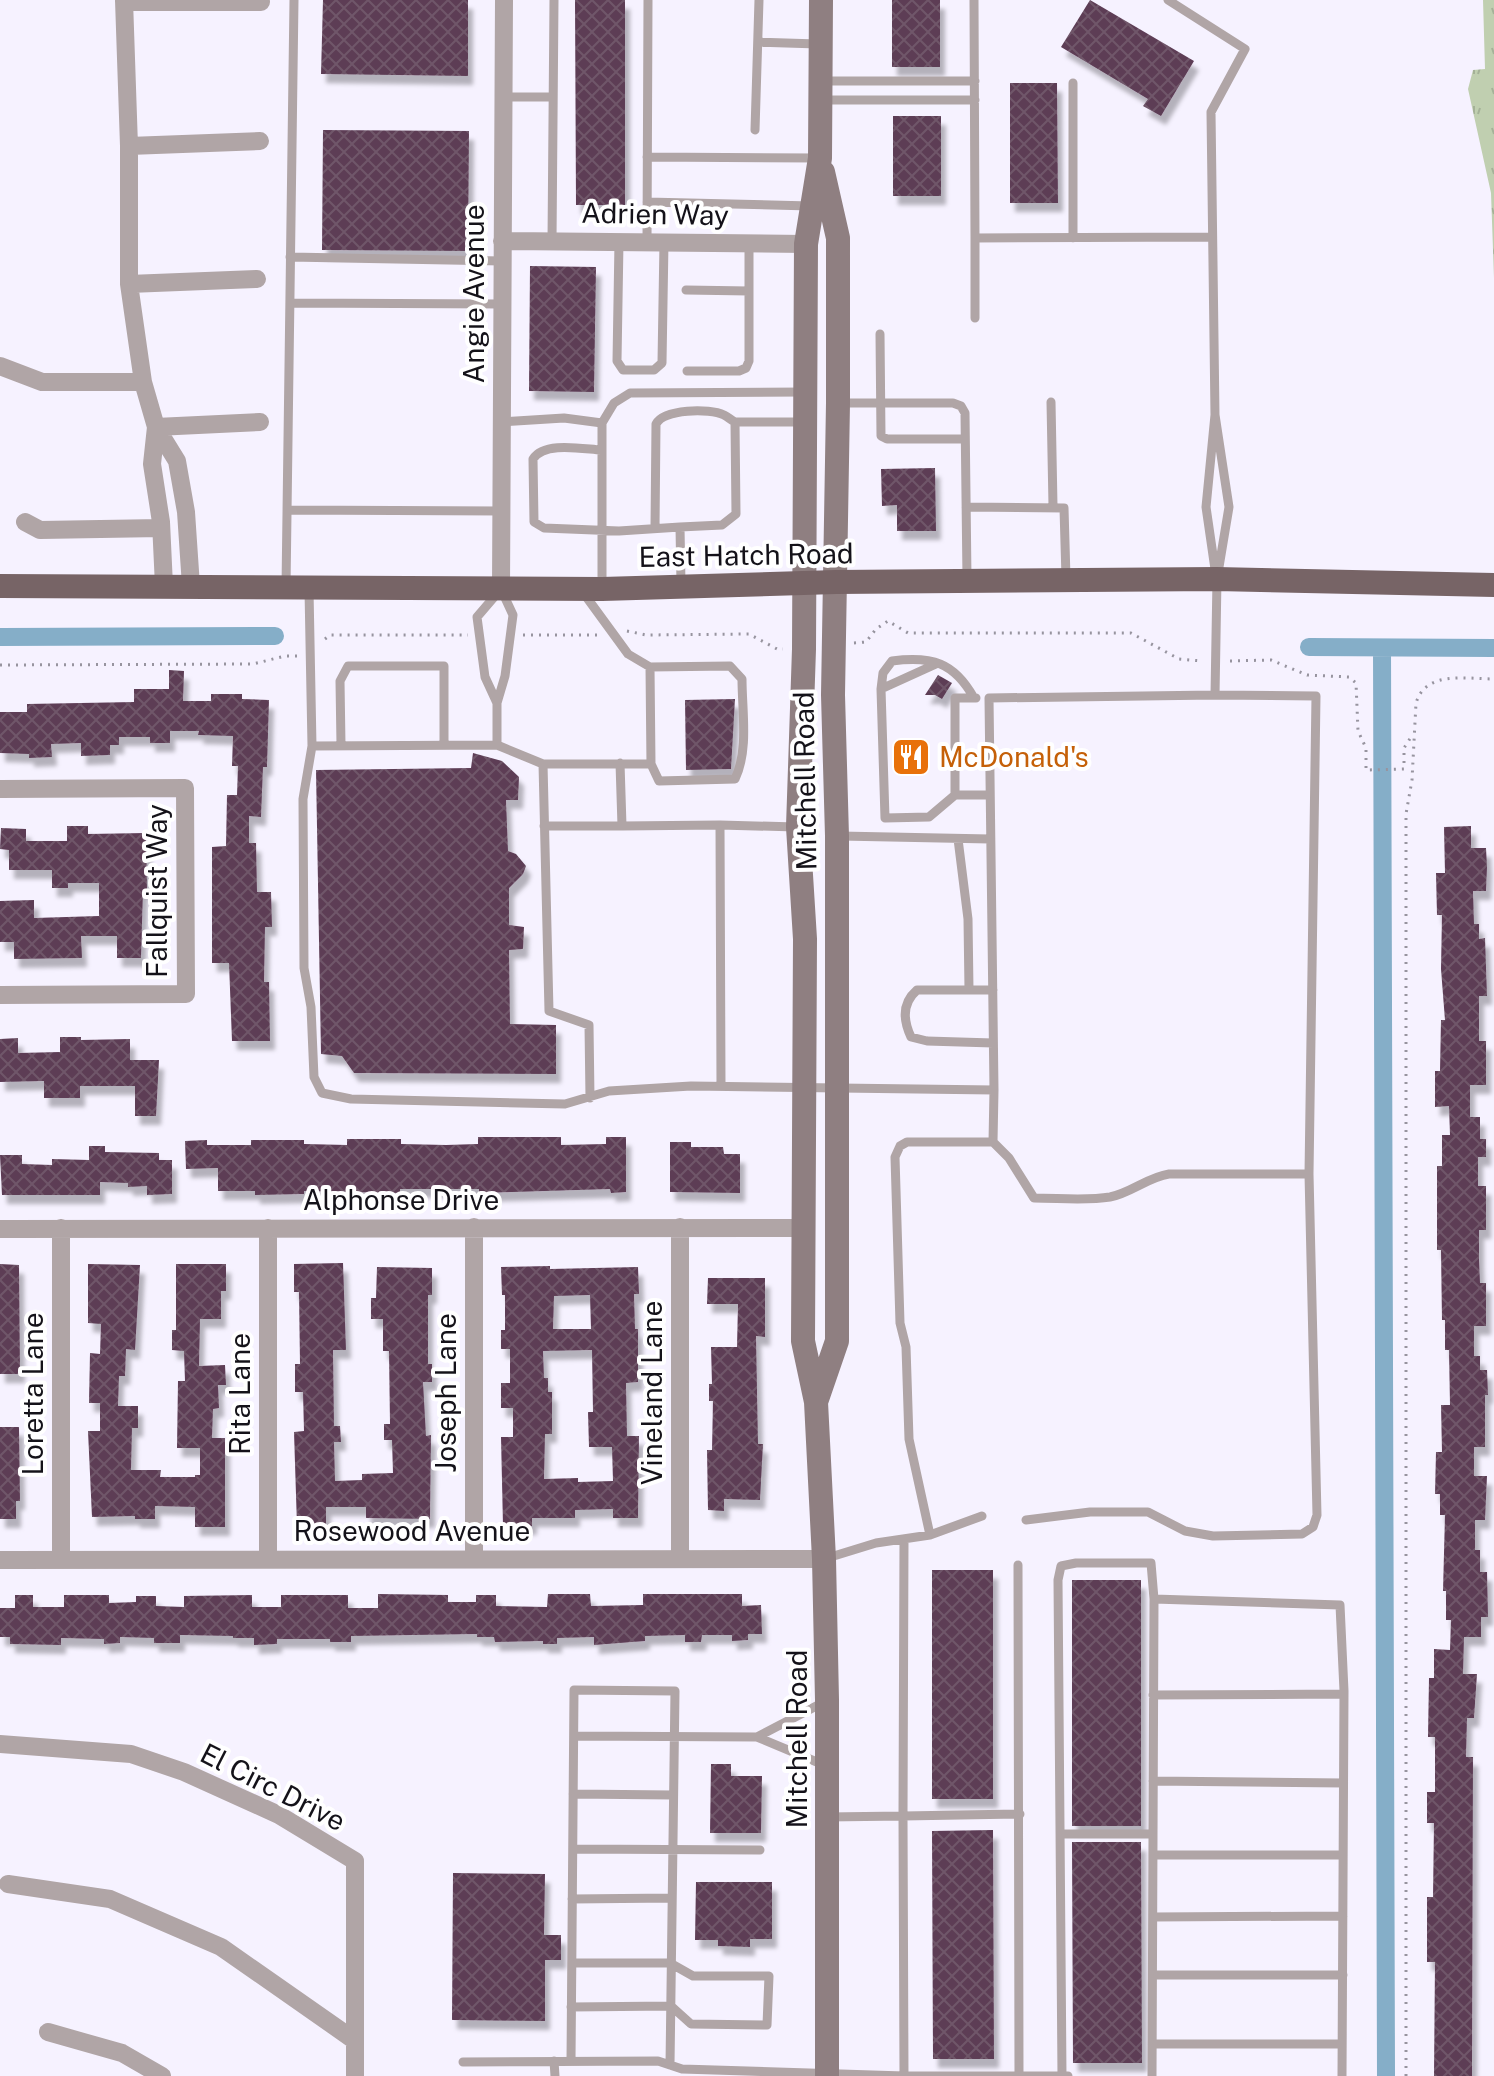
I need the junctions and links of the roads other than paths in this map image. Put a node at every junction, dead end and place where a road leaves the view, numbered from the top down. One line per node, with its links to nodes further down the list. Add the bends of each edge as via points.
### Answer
1 (294, 0): 35 (lane)
2 (504, 0): 16 (street, Angie Avenue)
3 (554, 0): 17 (lane)
4 (648, 0): 22 (lane)
5 (759, 0): 11 (lane)
6 (821, 0): 12 (main road, Mitchell Road)
7 (974, 0): 13 (lane)
8 (1168, 0): 26 (lane, via 1245,49 1211,112)
9 (124, 1): 10 (street); 21 (street)
10 (261, 2)
11 (758, 42): 12 (lane); 19 (lane)
12 (820, 44): 15 (main road, Mitchell Road)
13 (975, 81): 15 (lane); 18 (lane)
14 (1073, 83): 28 (lane)
15 (820, 90): 18 (lane); 23 (main road, Mitchell Road)
16 (504, 97): 17 (lane); 29 (street, Angie Avenue)
17 (553, 97): 30 (lane)
18 (975, 100): 27 (lane)
19 (755, 130)
20 (260, 141): 21 (street)
21 (129, 146): 38 (street)
22 (647, 157): 23 (lane); 24 (lane)
23 (820, 158): 25 (main road, Mitchell Road); 50 (main road, Mitchell Road, via 838,238)
24 (647, 202): 25 (lane); 32 (lane)
25 (813, 206): 34 (main road, Mitchell Road)
26 (1212, 237): 28 (lane); 52 (lane)
27 (975, 238): 28 (lane); 43 (lane)
28 (1073, 238)
29 (502, 241): 30 (street, Adrien Way); 36 (street, Angie Avenue)
30 (552, 241): 31 (street, Adrien Way)
31 (619, 242): 32 (street, Adrien Way); 32 (lane, via 617,361 623,370 654,370 662,363)
32 (655, 242): 33 (street, Adrien Way)
33 (749, 243): 34 (street, Adrien Way); 40 (lane)
34 (806, 244): 48 (main road, Mitchell Road)
35 (290, 257): 36 (lane); 41 (lane)
36 (502, 261): 42 (street, Angie Avenue)
37 (257, 279): 38 (street)
38 (129, 284): 47 (street)
39 (686, 290): 40 (lane)
40 (749, 291): 46 (lane, via 746,368)
41 (290, 303): 42 (lane); 63 (lane)
42 (502, 304): 54 (street, Angie Avenue)
43 (975, 318)
44 (880, 334): 51 (lane)
45 (0, 366): 47 (street, via 42,382)
46 (687, 371)
47 (143, 382): 58 (street)
48 (805, 392): 56 (main road, Mitchell Road); 57 (lane, via 630,393 614,403)
49 (1051, 402): 61 (lane)
50 (838, 403): 51 (lane); 73 (main road, Mitchell Road)
51 (879, 403): 59 (lane, via 961,406); 59 (lane, via 879,430 887,439)
52 (1215, 415): 70 (lane, via 1206,507); 70 (lane, via 1229,507)
53 (260, 422): 58 (street)
54 (502, 422): 57 (lane, via 564,418); 64 (street, Angie Avenue)
55 (735, 422): 56 (lane); 66 (lane, via 736,514 722,525); 68 (lane, via 710,412 660,417)
56 (805, 422): 74 (main road, Mitchell Road)
57 (602, 423): 60 (lane)
58 (156, 427): 67 (street, via 152,464); 78 (street, via 177,461)
59 (965, 439): 62 (lane)
60 (601, 450): 69 (lane); 69 (lane, via 548,449 533,459 533,518 544,528)
61 (1053, 506): 62 (lane); 71 (lane, via 1065,513)
62 (966, 507): 72 (lane)
63 (287, 510): 64 (lane); 79 (lane)
64 (501, 511): 81 (street, Angie Avenue)
65 (25, 522): 67 (street, via 40,530)
66 (680, 527): 68 (lane); 80 (lane)
67 (161, 528): 77 (street)
68 (655, 528): 69 (lane)
69 (601, 531): 82 (lane)
70 (1217, 579): 71 (main road, East Hatch Road); 75 (main road, East Hatch Road); 86 (lane)
71 (1066, 580): 72 (main road, East Hatch Road)
72 (968, 581): 73 (main road, East Hatch Road)
73 (836, 582): 74 (main road, East Hatch Road); 104 (main road, Mitchell Road)
74 (805, 584): 80 (main road, East Hatch Road); 103 (main road, Mitchell Road)
75 (1494, 585)
76 (0, 586): 77 (main road, East Hatch Road)
77 (164, 586): 78 (main road, East Hatch Road)
78 (191, 586): 79 (main road, East Hatch Road)
79 (298, 587): 81 (main road, East Hatch Road); 93 (lane)
80 (681, 587): 82 (main road, East Hatch Road)
81 (501, 589): 82 (main road, East Hatch Road); 89 (lane, via 513,615); 89 (lane, via 477,617 485,677)
82 (591, 589): 84 (lane, via 628,654)
83 (936, 664): 85 (lane); 85 (lane, via 914,658 892,661); 87 (lane, via 952,668)
84 (650, 667): 96 (lane); 96 (lane, via 730,666 742,679 743,743 735,779 659,781)
85 (881, 689): 98 (lane, via 885,818 929,817)
86 (1215, 695): 88 (lane); 117 (lane, via 1316,696)
87 (974, 698): 88 (lane); 98 (lane, via 955,698)
88 (989, 698): 99 (lane)
89 (497, 703): 92 (lane)
90 (341, 745): 91 (lane); 91 (lane, via 340,681 348,666 444,666); 93 (lane)
91 (444, 745): 92 (lane)
92 (497, 745): 95 (lane)
93 (312, 746): 115 (lane, via 303,799 304,968 314,1077 322,1093 351,1099 550,1104)
94 (620, 763): 95 (lane); 96 (lane); 102 (lane)
95 (543, 764): 101 (lane)
96 (651, 764)
97 (0, 789): 109 (street, Fallquist Way, via 185,788 186,994)
98 (955, 795): 99 (lane)
99 (990, 795): 106 (lane)
100 (720, 825): 102 (lane); 103 (lane); 111 (lane)
101 (544, 826): 102 (lane); 115 (lane, via 549,1011 589,1025)
102 (622, 826)
103 (798, 827): 113 (main road, Mitchell Road, via 805,939)
104 (837, 836): 105 (lane); 112 (main road, Mitchell Road)
105 (958, 839): 106 (lane); 107 (lane, via 968,919)
106 (990, 839): 108 (lane)
107 (969, 990): 108 (lane); 110 (lane, via 917,990 905,1007 905,1026 911,1037 927,1041)
108 (993, 990): 110 (lane)
109 (0, 995)
110 (993, 1043): 114 (lane)
111 (721, 1086): 113 (lane); 115 (lane, via 609,1091)
112 (837, 1086): 113 (lane); 114 (lane); 124 (main road, Mitchell Road, via 837,1341)
113 (803, 1087): 122 (main road, Mitchell Road)
114 (994, 1090): 116 (lane)
115 (590, 1098)
116 (993, 1142): 117 (lane, via 1034,1198 1110,1197 1169,1174); 127 (lane, via 907,1142 895,1157 909,1439)
117 (1309, 1174): 126 (lane, via 1317,1515 1313,1527 1302,1534 1213,1536 1185,1531 1148,1512)
118 (474, 1227): 119 (street, Alphonse Drive); 121 (street, Alphonse Drive); 130 (street, Joseph Lane)
119 (680, 1227): 122 (street, Alphonse Drive); 131 (street, Vineland Lane)
120 (61, 1228): 121 (street, Alphonse Drive); 123 (street, Alphonse Drive); 134 (street, Loretta Lane)
121 (268, 1228): 129 (street, Rita Lane)
122 (803, 1228): 124 (main road, Mitchell Road, via 803,1341)
123 (0, 1229)
124 (816, 1402): 132 (main road, Mitchell Road)
125 (982, 1516): 127 (lane)
126 (1026, 1520)
127 (930, 1535): 128 (lane)
128 (904, 1539): 132 (lane); 150 (lane)
129 (268, 1559): 130 (street, Rosewood Avenue); 134 (street, Rosewood Avenue)
130 (474, 1559): 131 (street, Rosewood Avenue)
131 (680, 1559): 132 (street, Rosewood Avenue)
132 (824, 1559): 139 (main road, Mitchell Road)
133 (0, 1560): 134 (street, Rosewood Avenue)
134 (61, 1560)
135 (1018, 1565): 149 (lane)
136 (1154, 1599): 137 (lane, via 1340,1605); 138 (lane); 152 (lane, via 1151,1563 1061,1566)
137 (1344, 1694): 138 (lane); 146 (lane)
138 (1153, 1695): 145 (lane)
139 (827, 1700): 142 (lane); 144 (main road, Mitchell Road)
140 (574, 1736): 141 (lane); 141 (lane, via 574,1690 675,1691); 147 (lane)
141 (674, 1737): 142 (lane); 148 (lane)
142 (757, 1737): 144 (lane)
143 (0, 1744): 171 (street, El Circ Drive, via 131,1754 279,1815 355,1861)
144 (827, 1767): 151 (main road, Mitchell Road)
145 (1153, 1781): 146 (lane); 153 (lane)
146 (1343, 1783): 158 (lane)
147 (573, 1794): 148 (lane); 154 (lane)
148 (673, 1795): 155 (lane)
149 (1020, 1814): 150 (lane); 185 (lane)
150 (903, 1816): 151 (lane); 184 (lane)
151 (827, 1817): 179 (main road, Mitchell Road)
152 (1060, 1834): 153 (lane); 180 (lane)
153 (1153, 1834): 157 (lane)
154 (573, 1849): 155 (lane); 161 (lane)
155 (672, 1849): 156 (lane); 160 (lane)
156 (760, 1850)
157 (1153, 1855): 158 (lane); 163 (lane)
158 (1343, 1855): 162 (lane)
159 (8, 1884): 171 (street, via 110,1899 221,1947)
160 (672, 1898): 161 (lane); 165 (lane)
161 (572, 1899): 164 (lane)
162 (1343, 1916): 163 (lane); 167 (lane)
163 (1153, 1917): 166 (lane)
164 (572, 1963): 165 (lane); 169 (lane)
165 (670, 1963): 168 (lane); 168 (lane, via 693,1976 769,1976 767,2025 691,2024)
166 (1153, 1975): 167 (lane); 172 (lane)
167 (1343, 1975): 173 (lane)
168 (671, 2006): 169 (lane); 177 (lane)
169 (571, 2007): 175 (lane)
170 (48, 2032): 181 (street, via 122,2053)
171 (354, 2040): 182 (street, El Circ Drive)
172 (1152, 2044): 173 (lane); 186 (lane)
173 (1342, 2044): 187 (lane)
174 (554, 2061): 175 (lane); 176 (lane); 183 (lane)
175 (571, 2061): 177 (lane)
176 (463, 2062)
177 (670, 2065): 178 (lane)
178 (682, 2072): 179 (lane)
179 (827, 2074): 184 (lane)
180 (1064, 2075): 185 (lane)
181 (162, 2076)
182 (355, 2076)
183 (555, 2076)
184 (904, 2076): 185 (lane)
185 (1019, 2076)
186 (1152, 2076)
187 (1342, 2076)

